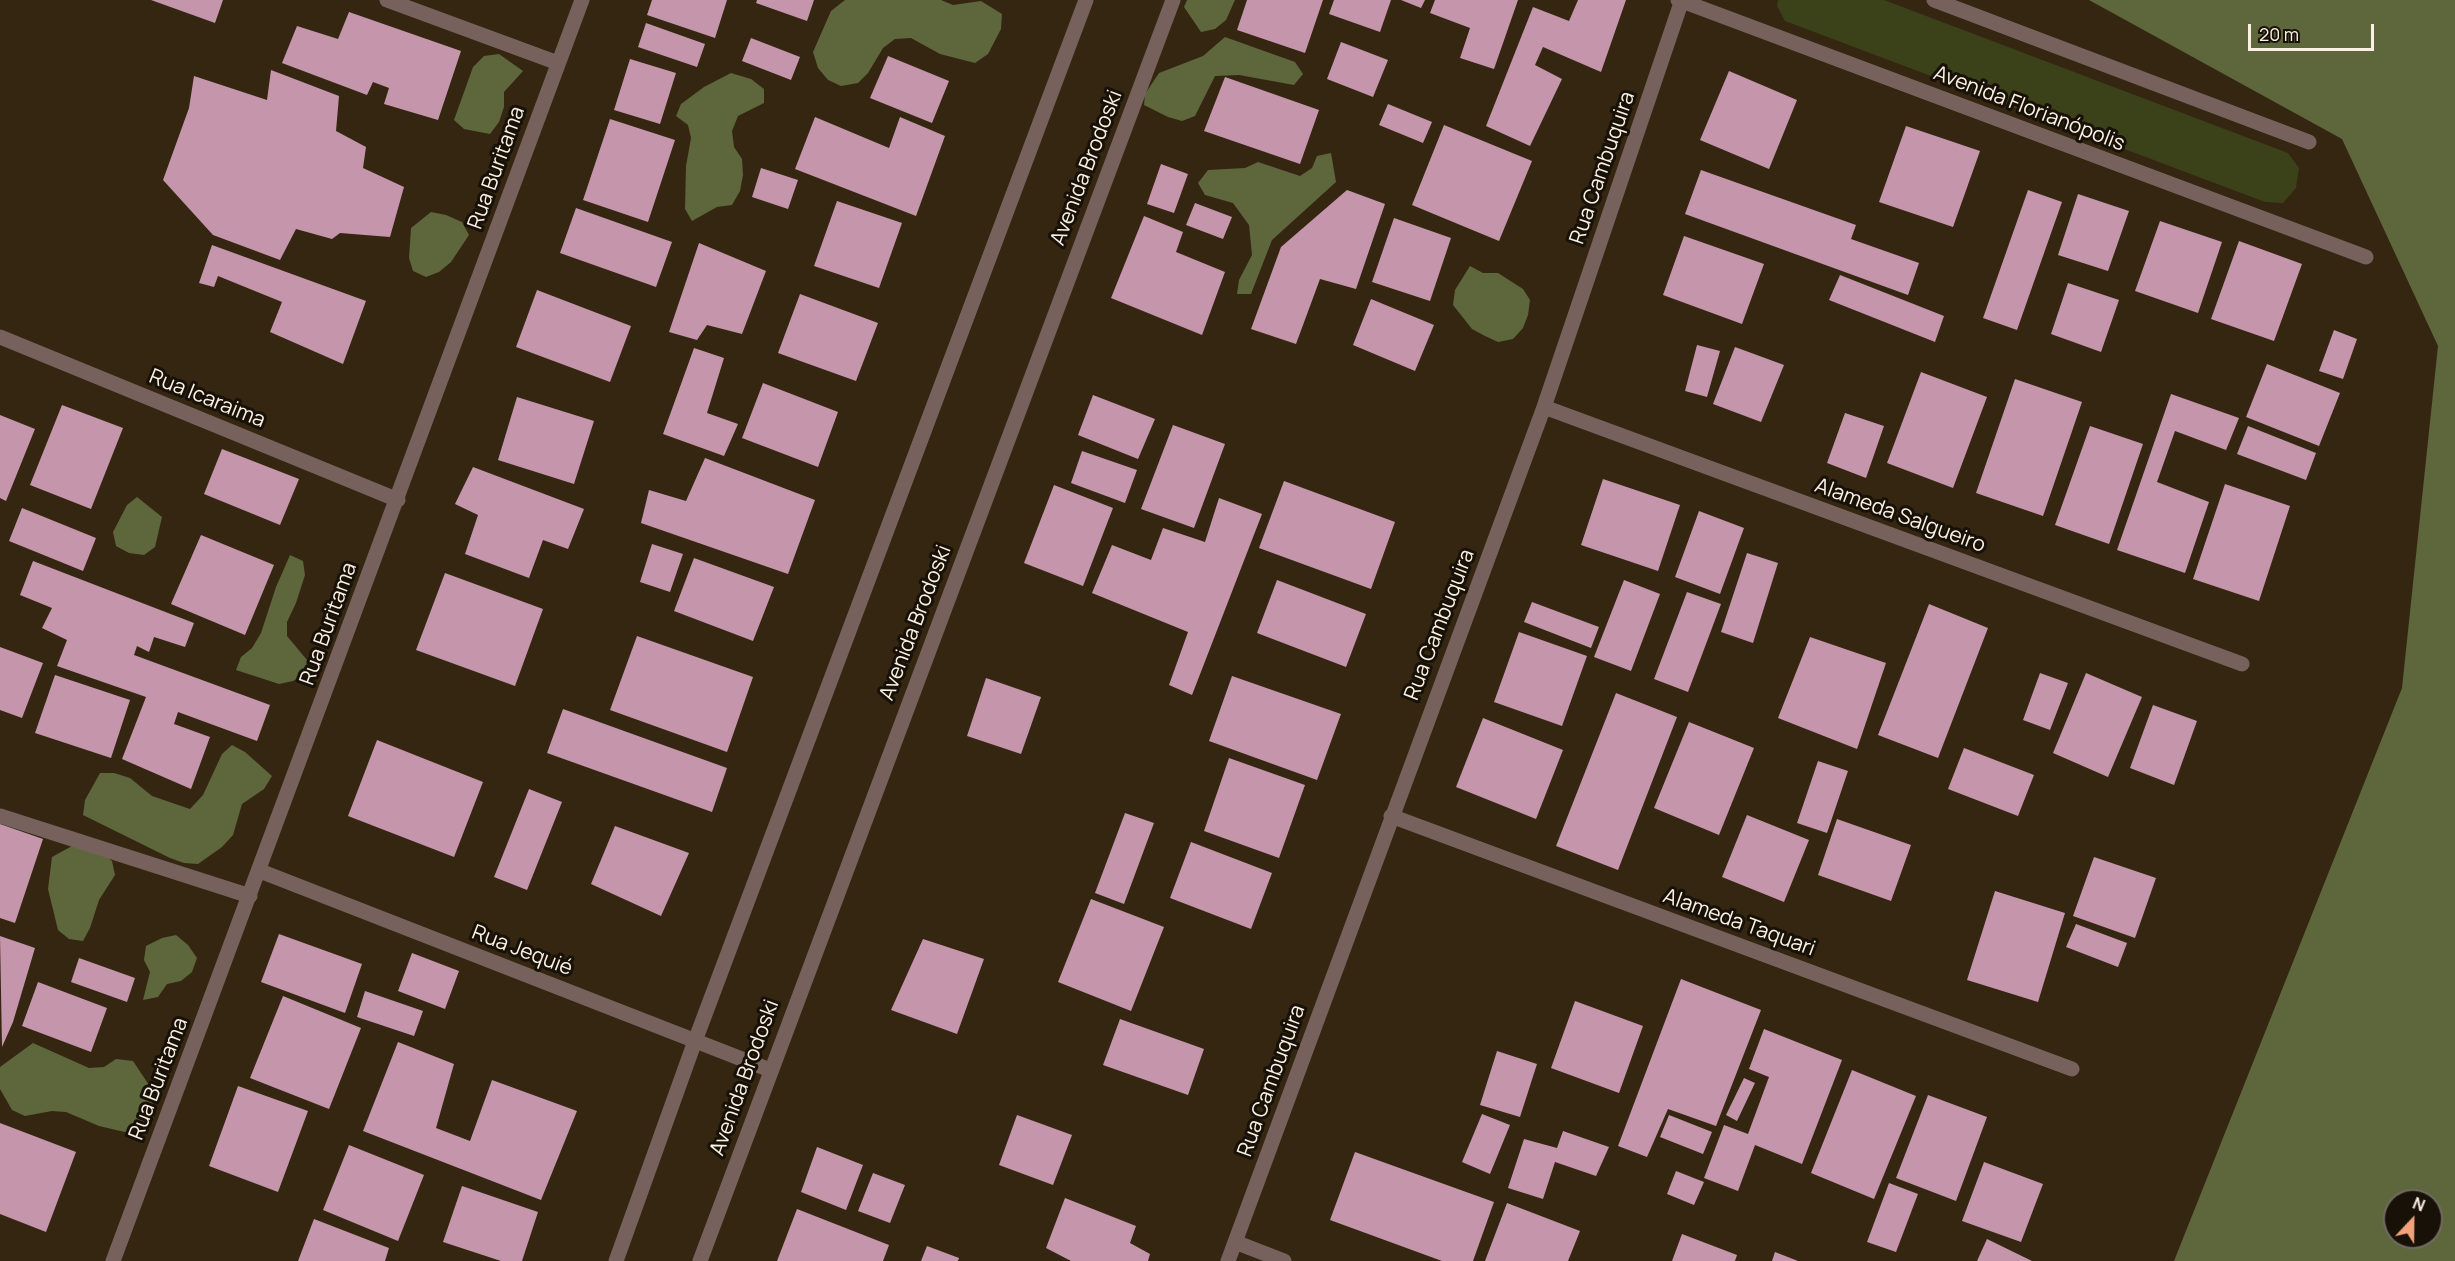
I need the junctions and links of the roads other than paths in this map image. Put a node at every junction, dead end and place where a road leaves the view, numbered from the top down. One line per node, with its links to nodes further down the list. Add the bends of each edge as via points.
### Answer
1 (387, 0): 7 (street)
2 (582, 0): 7 (street, Rua Buritama)
3 (1086, 0): 18 (street)
4 (1173, 0): 20 (street, Avenida Brodoski)
5 (1681, 0): 9 (street, Avenida Florianópolis); 11 (street, Rua Cambuquira)
6 (1934, 0): 8 (street)
7 (558, 63): 12 (street, Rua Buritama)
8 (2309, 142)
9 (2366, 257)
10 (0, 337): 12 (street, Rua Icaraima)
11 (1544, 407): 13 (street, Alameda Salgueiro); 15 (street, Rua Cambuquira)
12 (398, 500): 16 (street, Rua Buritama)
13 (2242, 664)
14 (0, 816): 17 (street)
15 (1391, 816): 19 (street, Alameda Taquari); 21 (street, Rua Cambuquira)
16 (260, 872): 17 (street, Rua Buritama); 18 (street, Rua Jequié)
17 (250, 896): 22 (street, Rua Buritama)
18 (695, 1041): 20 (street, Rua Jequié); 23 (street)
19 (2072, 1069)
20 (770, 1070): 24 (street, Avenida Brodoski)
21 (1235, 1242): 25 (street, Rua Cambuquira); 26 (street)
22 (112, 1261)
23 (616, 1261)
24 (700, 1261)
25 (1228, 1261)
26 (1284, 1261)

